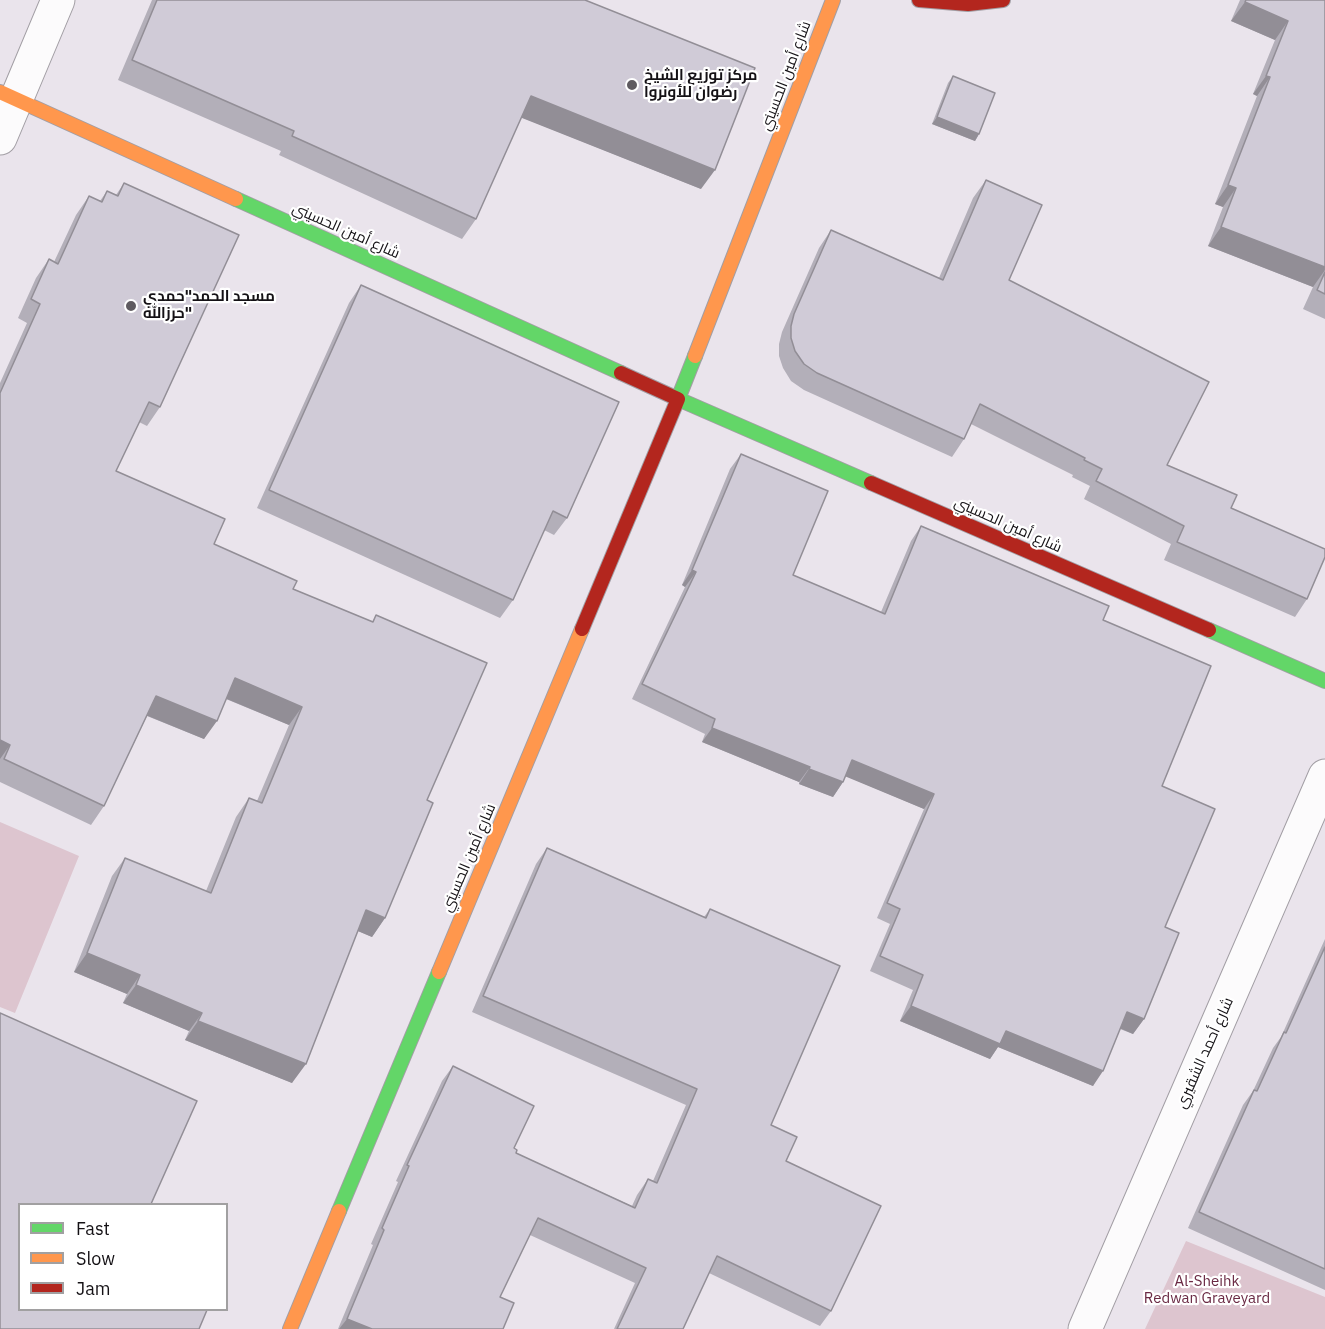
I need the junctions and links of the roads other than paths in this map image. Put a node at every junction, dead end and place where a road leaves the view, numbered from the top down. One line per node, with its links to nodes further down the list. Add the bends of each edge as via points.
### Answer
1 (58, 0): 5 (street)
2 (833, 0): 7 (street, شارع أمين الحسيني)
3 (919, 0): 4 (street, via 968,4)
4 (1003, 0)
5 (8, 96): 6 (street); 7 (street, شارع أمين الحسيني)
6 (0, 138)
7 (678, 399): 8 (street, شارع أمين الحسيني); 10 (street, شارع أمين الحسيني)
8 (1325, 681)
9 (1325, 776): 11 (street, شارع أحمد الشقيري)
10 (290, 1329)
11 (1085, 1329)

